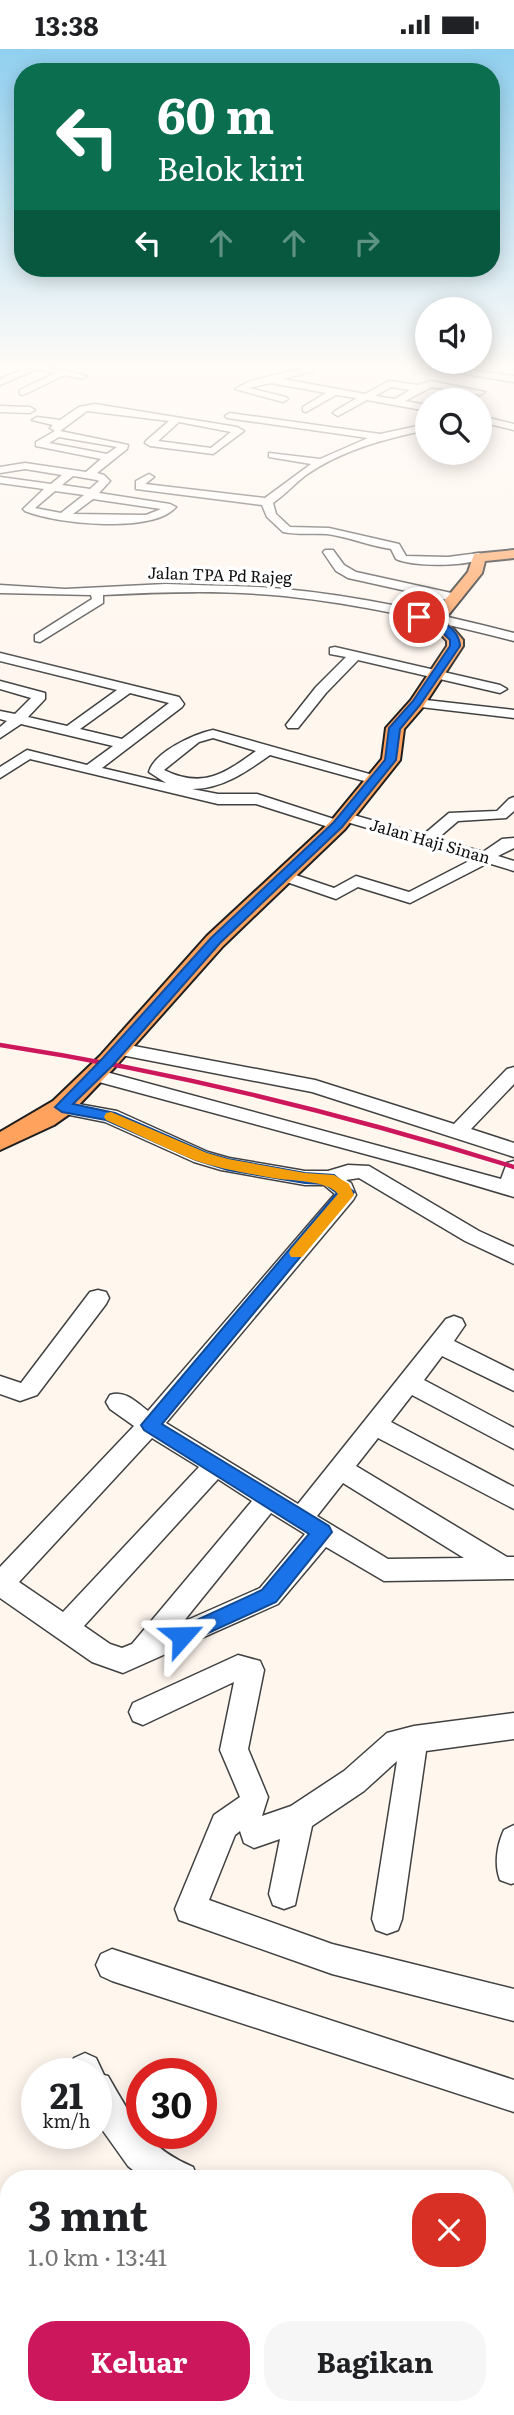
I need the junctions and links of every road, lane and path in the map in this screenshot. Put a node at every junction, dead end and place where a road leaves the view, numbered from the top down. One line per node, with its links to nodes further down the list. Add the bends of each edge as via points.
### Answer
1 (24, 474): 9 (street)
2 (69, 474): 10 (street)
3 (83, 474): 5 (street)
4 (301, 474): 14 (street)
5 (88, 475): 12 (street, via 105,481)
6 (149, 477): 11 (street, via 140,487)
7 (0, 480): 9 (street)
8 (201, 480): 11 (street)
9 (15, 481): 10 (street)
10 (53, 487): 12 (street); 15 (street, via 29,509 41,516)
11 (189, 492): 14 (street)
12 (91, 494): 13 (street); 15 (street)
13 (127, 501): 16 (street); 16 (street, via 173,504 155,517)
14 (267, 502): 19 (street, via 271,515 287,530 329,531 394,546 404,559)
15 (63, 517): 16 (street)
16 (108, 519)
17 (329, 552): 22 (street, via 340,568 352,575)
18 (514, 554): 19 (main road)
19 (479, 557): 22 (main road, via 475,573)
20 (0, 589): 21 (street, Jalan TPA Pd Rajeg)
21 (95, 592): 23 (street, Jalan TPA Pd Rajeg, via 166,588 282,592); 25 (street, via 99,600)
22 (456, 598): 23 (main road)
23 (438, 619): 24 (street, Jalan TPA Pd Rajeg); 30 (main road, via 455,646)
24 (514, 637)
25 (40, 638)
26 (335, 651): 27 (street)
27 (355, 656): 30 (street); 39 (street)
28 (0, 657): 29 (street)
29 (61, 671): 32 (street); 34 (street)
30 (438, 673): 33 (street); 35 (main road)
31 (0, 685): 34 (street)
32 (128, 688): 40 (street); 42 (street, via 177,704)
33 (500, 689)
34 (31, 692): 38 (street, via 39,699)
35 (417, 703): 36 (street); 46 (main road, via 395,728 391,760)
36 (514, 714)
37 (0, 715): 38 (street)
38 (18, 719): 40 (street); 41 (street)
39 (293, 725)
40 (69, 730): 42 (street)
41 (0, 734)
42 (125, 744): 44 (street)
43 (267, 750): 43 (street, via 214,783 197,785 156,772 206,734); 46 (street)
44 (90, 770): 45 (street, Jalan Haji Sinan, via 20,753); 48 (street, Jalan Haji Sinan, via 218,799 257,799)
45 (0, 774)
46 (375, 780): 48 (main road)
47 (514, 802): 49 (street, via 500,815 454,816)
48 (342, 821): 49 (street, Jalan Haji Sinan); 53 (main road)
49 (427, 839): 51 (street, Jalan Haji Sinan)
50 (514, 843): 51 (street, via 508,842)
51 (487, 856): 52 (street, Jalan Haji Sinan); 53 (street, via 410,898 356,881 336,894)
52 (514, 866)
53 (284, 876): 54 (main road, via 215,941)
54 (118, 1049): 56 (main road); 58 (street, via 315,1086)
55 (514, 1073): 58 (street)
56 (95, 1075): 57 (main road); 63 (street)
57 (62, 1107): 59 (main road); 62 (street, via 110,1116 201,1157 305,1178)
58 (458, 1131): 60 (street)
59 (0, 1142)
60 (514, 1150)
61 (514, 1168): 63 (street)
62 (328, 1178): 64 (street, via 362,1171); 72 (street, via 344,1188 346,1195)
63 (511, 1189)
64 (514, 1256)
65 (98, 1299): 70 (street, via 29,1389 20,1392)
66 (454, 1325): 67 (street)
67 (439, 1344): 68 (street); 69 (street)
68 (408, 1382): 73 (street); 74 (street)
69 (514, 1382)
70 (0, 1385)
71 (118, 1402): 72 (street)
72 (150, 1425): 75 (street); 81 (street)
73 (375, 1426): 76 (street); 78 (street)
74 (514, 1439)
75 (216, 1465): 77 (street); 82 (street)
76 (341, 1469): 79 (street); 80 (street)
77 (269, 1498): 79 (street); 83 (street)
78 (514, 1499)
79 (312, 1525): 80 (street, via 390,1571); 83 (street, via 269,1596)
80 (509, 1568)
81 (1, 1585): 82 (street)
82 (65, 1628): 83 (street, via 101,1653 123,1661)
83 (138, 1656)
84 (143, 1713): 94 (street, via 239,1667 250,1670 234,1750 254,1797 252,1806 224,1825 190,1909 332,1959)
85 (514, 1726): 86 (street)
86 (414, 1739): 87 (street, via 397,1742 354,1781); 92 (street)
87 (299, 1818): 88 (street); 91 (street)
88 (254, 1833)
89 (514, 1840): 90 (street)
90 (511, 1869)
91 (284, 1894)
92 (387, 1919)
93 (112, 1965): 95 (street)
94 (514, 2005)
95 (514, 2096)
96 (112, 2114): 97 (street, via 130,2145)
97 (158, 2170)

